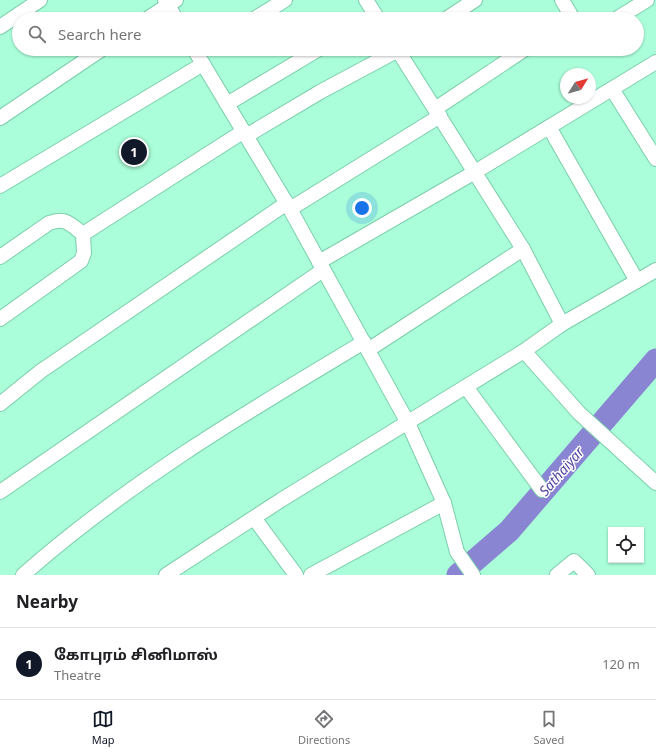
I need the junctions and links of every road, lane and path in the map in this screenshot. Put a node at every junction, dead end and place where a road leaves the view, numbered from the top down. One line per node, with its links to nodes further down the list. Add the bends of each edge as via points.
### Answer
1 (40, 0): 8 (street)
2 (285, 0): 11 (street)
3 (366, 0): 12 (street)
4 (475, 0): 13 (street)
5 (562, 0): 14 (street)
6 (647, 0): 15 (street)
7 (169, 2): 9 (street); 10 (street)
8 (22, 12)
9 (155, 12)
10 (173, 12)
11 (265, 12)
12 (372, 12)
13 (457, 12)
14 (569, 12)
15 (627, 12)
16 (12, 19): 17 (street)
17 (0, 27)
18 (92, 56): 29 (street)
19 (197, 56): 34 (street)
20 (201, 56): 27 (street)
21 (307, 56): 27 (street)
22 (386, 56): 31 (street)
23 (403, 56): 28 (street)
24 (515, 56): 28 (street)
25 (655, 63): 26 (street)
26 (612, 89): 30 (street); 32 (street)
27 (227, 104): 31 (street)
28 (438, 112): 33 (street); 35 (street)
29 (0, 118)
30 (549, 127): 33 (street); 41 (street)
31 (245, 134): 35 (street); 36 (street)
32 (656, 159)
33 (475, 172): 37 (street); 39 (street)
34 (0, 186)
35 (288, 206): 39 (street); 47 (street, via 41,371)
36 (83, 234): 38 (street, via 64,220 58,220 49,223); 42 (street, via 84,253 81,261)
37 (523, 248): 43 (street); 44 (street)
38 (0, 257)
39 (321, 266): 44 (street); 51 (street)
40 (656, 270): 41 (street)
41 (637, 281): 43 (street)
42 (0, 319)
43 (562, 324): 45 (street)
44 (366, 346): 48 (street); 54 (street, via 223,426 127,491)
45 (524, 351): 46 (street); 49 (street, via 579,413)
46 (466, 387): 48 (street); 50 (street)
47 (0, 404)
48 (408, 423): 52 (street); 53 (street)
49 (656, 483)
50 (542, 490)
51 (0, 492)
52 (444, 503): 57 (street); 58 (street, via 457,552)
53 (254, 518): 55 (street); 56 (street)
54 (23, 575)
55 (166, 575)
56 (296, 575)
57 (311, 575)
58 (473, 575)
59 (557, 575): 60 (street, via 574,561)
60 (588, 575)

